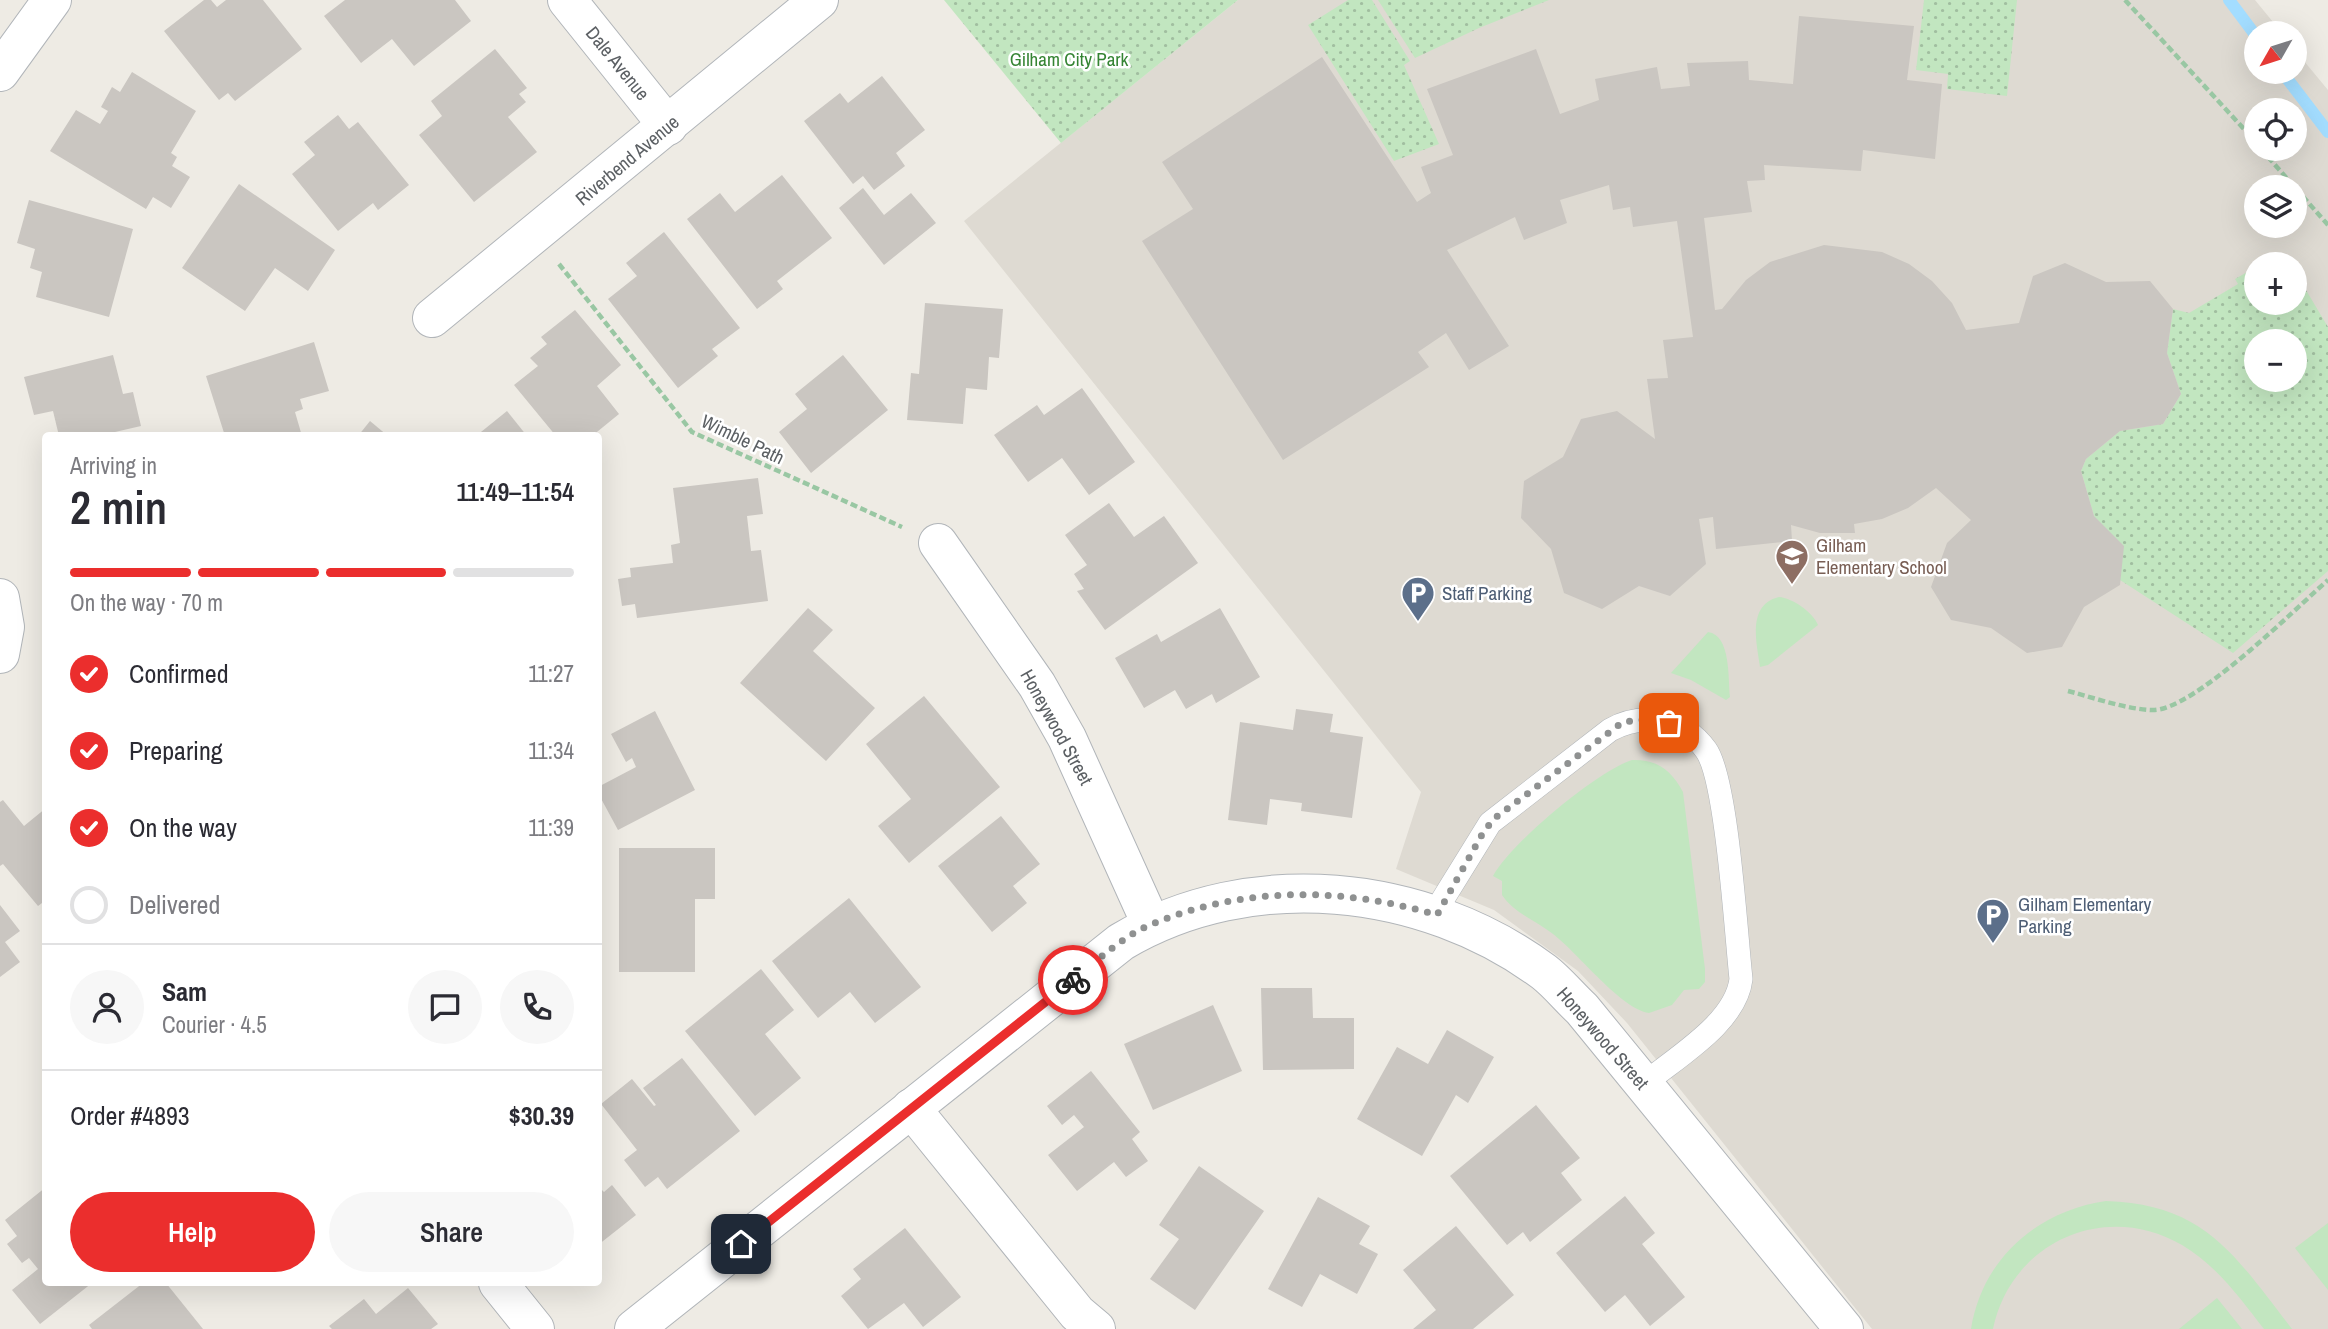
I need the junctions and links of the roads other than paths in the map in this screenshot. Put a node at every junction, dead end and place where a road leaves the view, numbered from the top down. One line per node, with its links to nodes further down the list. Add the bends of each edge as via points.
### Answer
1 (52, 0): 4 (street)
2 (568, 0): 5 (street, Dale Avenue)
3 (819, 0): 5 (street, Riverbend Avenue)
4 (0, 72)
5 (668, 126): 6 (street, Riverbend Avenue)
6 (432, 318)
7 (938, 543): 11 (street, Honeywood Street, via 1037,685 1067,738)
8 (0, 598): 9 (street, via 5,627)
9 (0, 654)
10 (1437, 915): 11 (street, Honeywood Street, via 1359,897 1315,893 1242,899); 12 (street, Honeywood Street, via 1504,945 1546,973); 12 (lane, via 1490,823 1610,730 1623,722 1653,719 1694,737 1707,750 1718,782 1741,979 1739,992 1723,1018)
11 (1151, 924): 13 (street, Honeywood Street, via 1121,942)
12 (1644, 1084): 18 (street, Honeywood Street)
13 (911, 1108): 16 (street, Honeywood Street); 17 (street, via 1077,1313)
14 (500, 1286): 15 (street)
15 (535, 1329)
16 (634, 1329)
17 (1096, 1329)
18 (1844, 1329)

